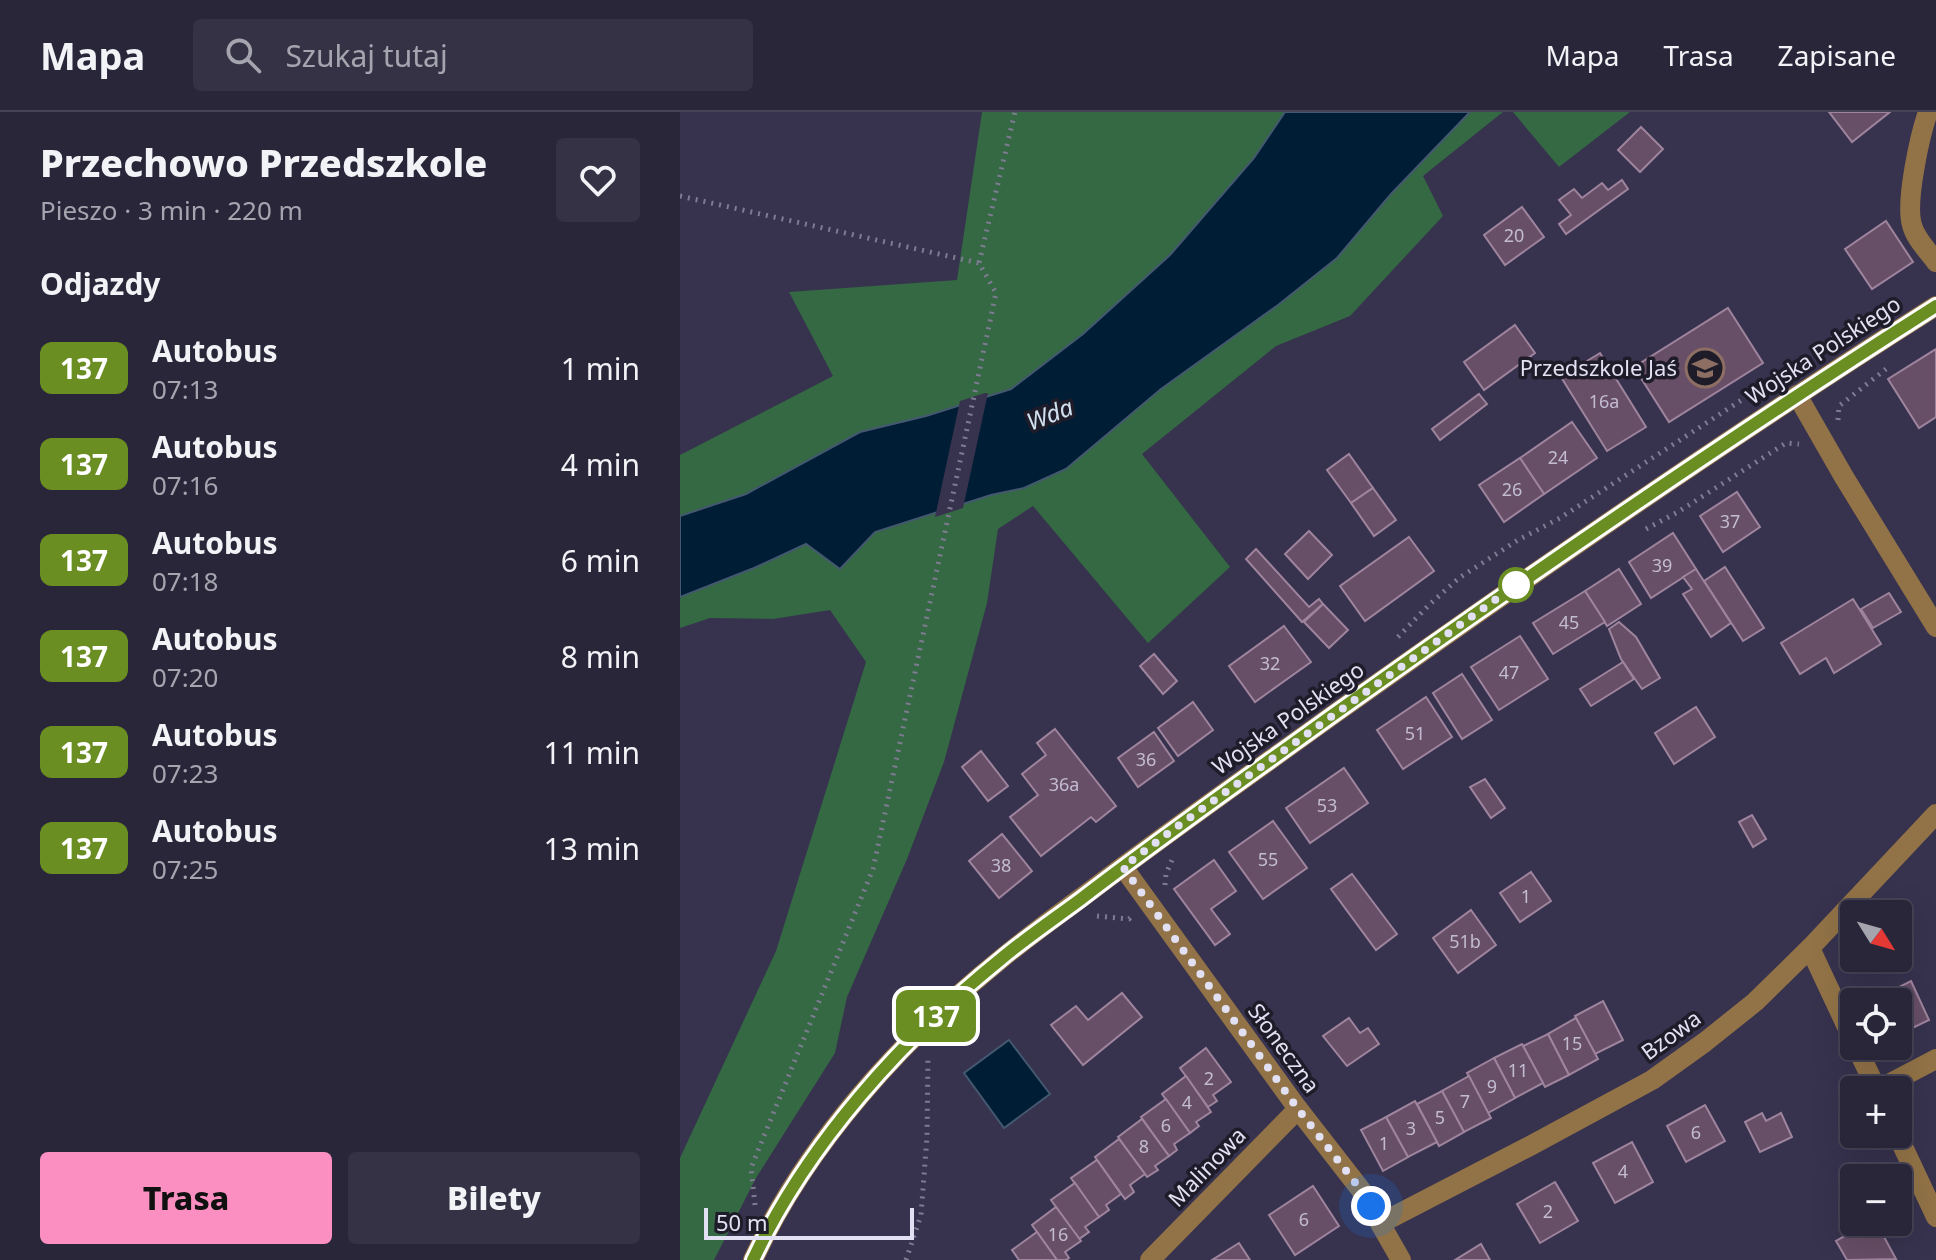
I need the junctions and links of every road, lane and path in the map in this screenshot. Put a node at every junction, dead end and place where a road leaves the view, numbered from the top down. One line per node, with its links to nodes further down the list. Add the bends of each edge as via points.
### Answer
1 (1015, 112): 5 (path)
2 (1928, 112): 4 (street, via 1910,212 1912,228)
3 (680, 196): 5 (path)
4 (1936, 262)
5 (979, 263): 22 (path, via 996,293 873,869 751,1168)
6 (1936, 306): 8 (street, Wojska Polskiego)
7 (1892, 364): 9 (path, via 1839,406)
8 (1797, 395): 10 (street); 12 (street, Wojska Polskiego, via 1516,585)
9 (1837, 428)
10 (1936, 627)
11 (1936, 814): 15 (street, Bzowa)
12 (1123, 867): 20 (street, Słoneczna); 25 (street, Wojska Polskiego, via 1001,959 894,1056 797,1179)
13 (1136, 913): 14 (path, via 1129,919 1098,916)
14 (1084, 923)
15 (1810, 948): 16 (street); 24 (street, Bzowa, via 1755,1002 1652,1080)
16 (1840, 1012)
17 (1936, 1059): 19 (street)
18 (919, 1065): 26 (path, via 928,1056 927,1137 921,1215)
19 (1904, 1076)
20 (1298, 1109): 24 (street, Słoneczna); 27 (street, Malinowa)
21 (1904, 1148): 23 (street)
22 (755, 1205)
23 (1936, 1217)
24 (1381, 1223): 28 (street, Słoneczna)
25 (753, 1260)
26 (906, 1260)
27 (1150, 1260)
28 (1401, 1260)

